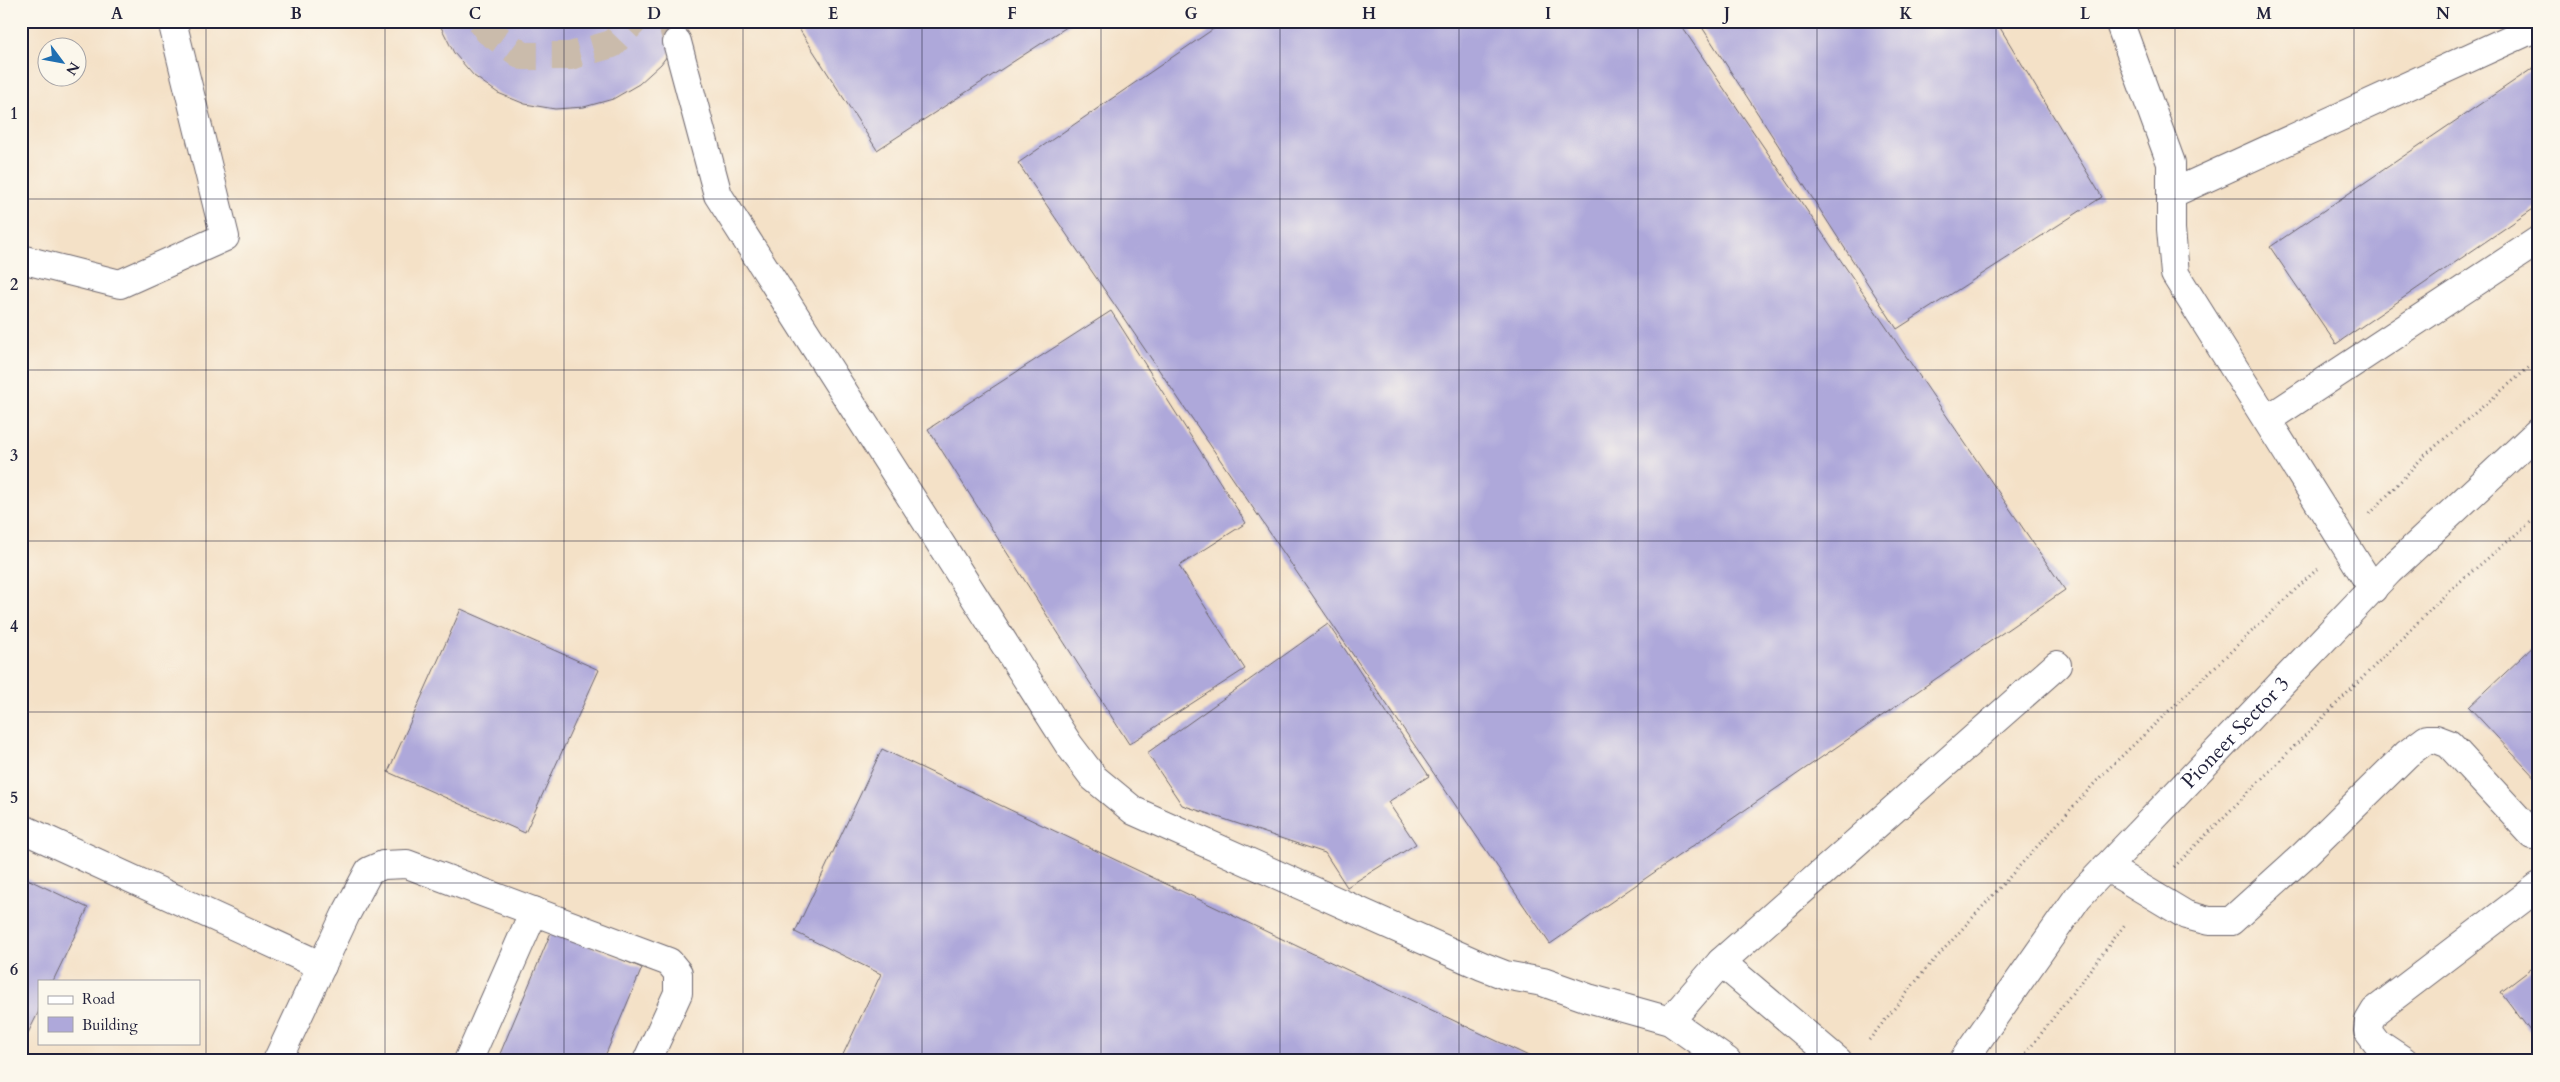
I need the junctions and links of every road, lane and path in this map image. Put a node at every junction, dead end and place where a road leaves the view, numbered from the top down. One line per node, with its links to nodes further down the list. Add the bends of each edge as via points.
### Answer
1 (172, 21): 7 (street, via 225,237 120,284)
2 (2119, 21): 5 (street, via 2171,163)
3 (2539, 26): 5 (street)
4 (677, 42): 23 (street, via 718,195 1069,745 1094,778 1134,811 1482,966)
5 (2171, 194): 9 (street, via 2175,274)
6 (2539, 240): 9 (street)
7 (21, 259)
8 (2539, 359): 12 (path, via 2424,456)
9 (2268, 419): 12 (street)
10 (2539, 431): 13 (street, Pioneer Sector 3)
11 (2539, 515): 19 (path, via 2449,591)
12 (2344, 543): 13 (street); 24 (path, via 2102,776 1926,969)
13 (2372, 589): 17 (street, Pioneer Sector 3)
14 (2057, 665): 21 (street)
15 (21, 828): 22 (street)
16 (2532, 835): 19 (street, via 2449,744 2427,738 2231,921 2209,921 2186,915)
17 (2106, 867): 19 (street); 30 (street, Pioneer Sector 3, via 2078,897)
18 (2539, 886): 32 (street, via 2376,1011 2369,1021 2368,1031 2377,1043)
19 (2150, 892): 31 (path)
20 (534, 911): 22 (street, via 407,864 383,865 369,871); 26 (street); 27 (street, via 669,962 678,973 678,993)
21 (1721, 962): 23 (street); 29 (street)
22 (322, 966): 25 (street)
23 (1670, 1021): 28 (street)
24 (1864, 1046)
25 (277, 1061)
26 (468, 1061)
27 (646, 1061)
28 (1727, 1061)
29 (1838, 1061)
30 (1963, 1061)
31 (2020, 1061)
32 (2404, 1061)

